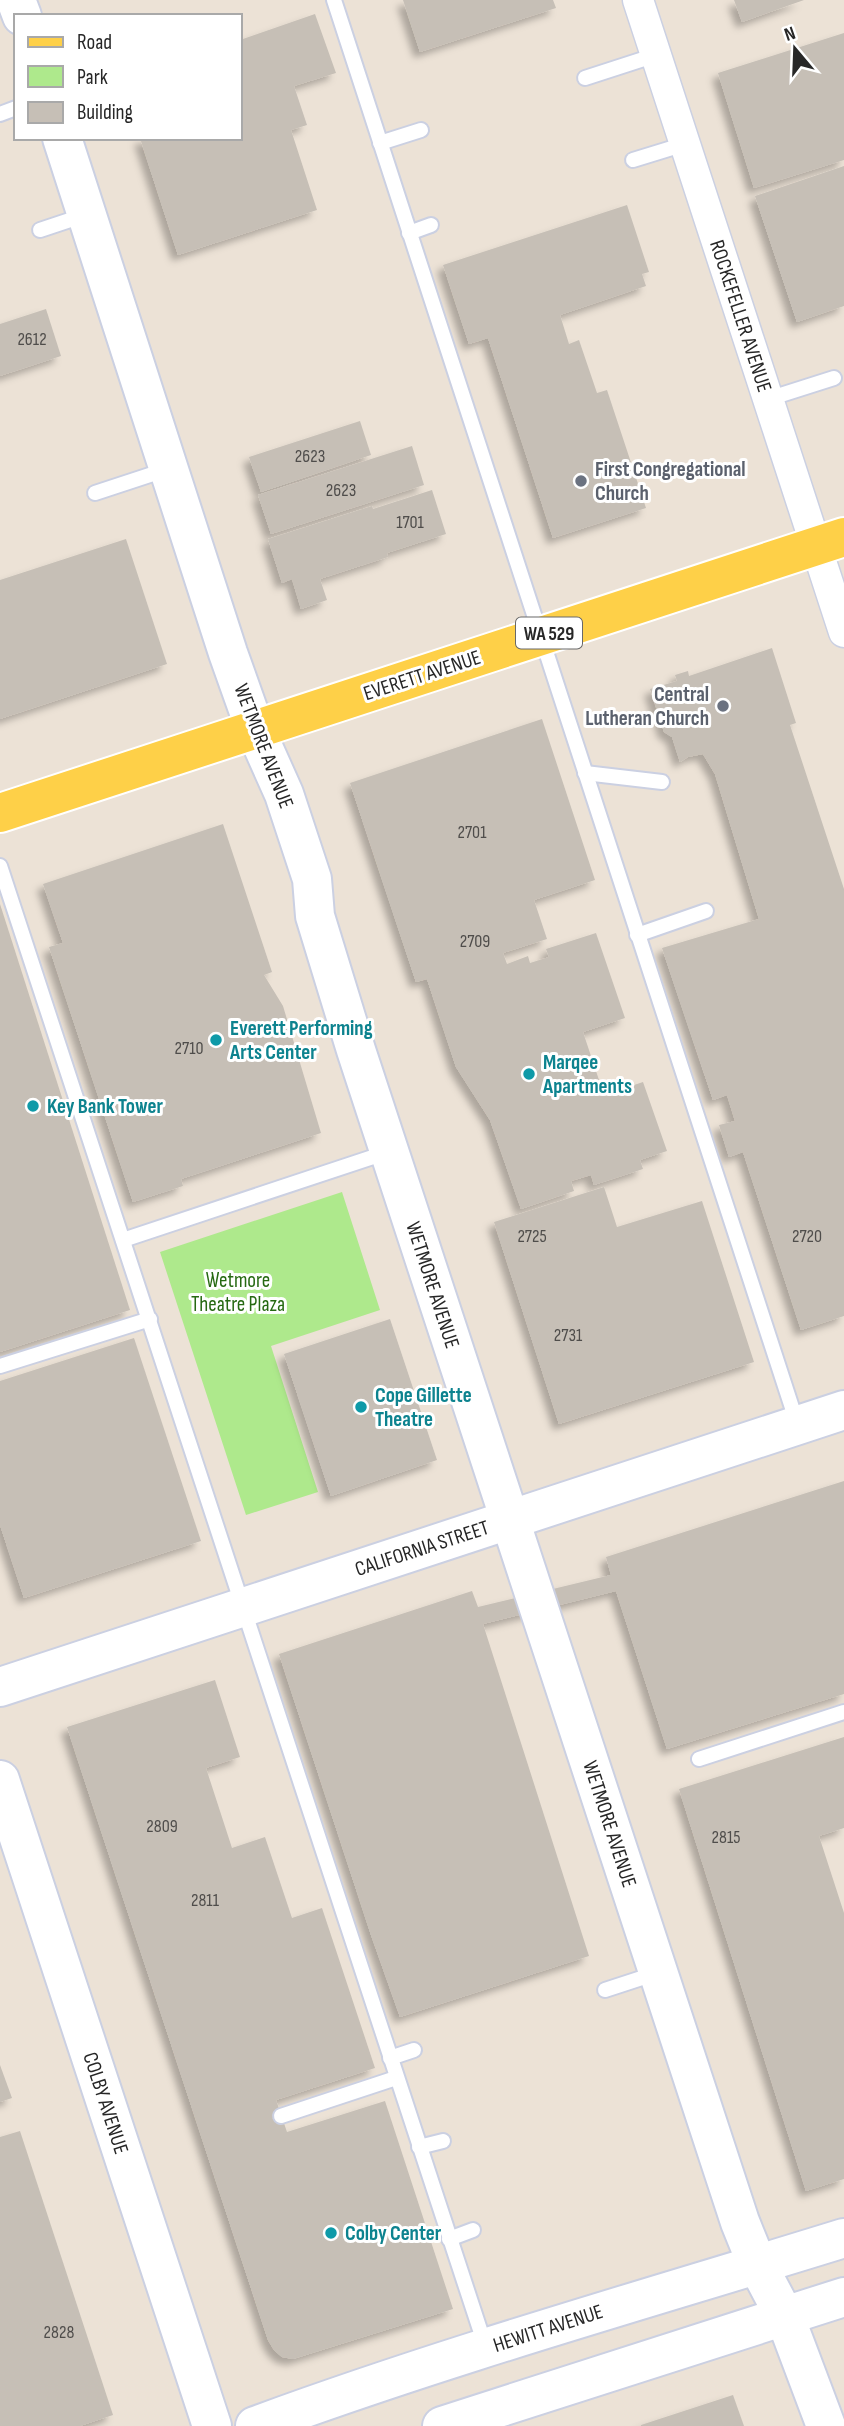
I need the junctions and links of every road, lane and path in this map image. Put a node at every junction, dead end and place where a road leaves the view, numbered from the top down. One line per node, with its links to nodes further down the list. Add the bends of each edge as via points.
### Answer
1 (334, 0): 7 (lane)
2 (638, 0): 3 (street, ROCKEFELLER AVENUE)
3 (656, 55): 4 (lane); 8 (street, ROCKEFELLER AVENUE)
4 (585, 78)
5 (421, 130): 7 (lane)
6 (63, 140): 10 (street, WETMORE AVENUE)
7 (380, 143): 13 (lane)
8 (685, 144): 9 (lane); 15 (street, ROCKEFELLER AVENUE)
9 (633, 160)
10 (87, 215): 12 (lane); 16 (street, WETMORE AVENUE)
11 (431, 225): 13 (lane)
12 (40, 230)
13 (409, 233): 20 (lane)
14 (834, 378): 15 (lane)
15 (768, 399): 18 (street, ROCKEFELLER AVENUE)
16 (169, 469): 17 (lane); 21 (street, WETMORE AVENUE)
17 (94, 493)
18 (830, 541): 19 (street, ROCKEFELLER AVENUE); 20 (main road, EVERETT AVENUE / WA 529)
19 (844, 632)
20 (540, 636): 21 (main road, EVERETT AVENUE / WA 529); 22 (lane)
21 (255, 729): 24 (main road, EVERETT AVENUE / WA 529); 28 (street, WETMORE AVENUE, via 284,794 312,879 316,916)
22 (585, 773): 23 (lane); 27 (lane)
23 (662, 782)
24 (0, 813)
25 (0, 866): 29 (lane)
26 (705, 911): 27 (lane)
27 (637, 935): 33 (lane)
28 (390, 1152): 29 (lane); 34 (street, WETMORE AVENUE)
29 (123, 1240): 30 (lane)
30 (150, 1320): 31 (lane); 35 (lane)
31 (0, 1366)
32 (844, 1410): 33 (street, CALIFORNIA STREET)
33 (798, 1425): 34 (street, CALIFORNIA STREET)
34 (510, 1520): 35 (street, CALIFORNIA STREET); 40 (street, WETMORE AVENUE)
35 (244, 1607): 36 (street, CALIFORNIA STREET); 43 (lane)
36 (0, 1687)
37 (844, 1712): 38 (lane)
38 (699, 1759)
39 (0, 1780): 55 (street, COLBY AVENUE)
40 (657, 1972): 41 (lane); 51 (street, WETMORE AVENUE)
41 (605, 1990)
42 (414, 2050): 43 (lane)
43 (390, 2058): 44 (lane)
44 (396, 2078): 45 (lane); 47 (lane)
45 (281, 2116)
46 (443, 2141): 47 (lane)
47 (419, 2147): 50 (lane)
48 (473, 2230): 50 (lane)
49 (844, 2238): 51 (street, HEWITT AVENUE)
50 (449, 2239): 54 (lane)
51 (757, 2264): 53 (street, WETMORE AVENUE); 54 (street, HEWITT AVENUE)
52 (844, 2297): 53 (street)
53 (785, 2317): 57 (street); 58 (street, WETMORE AVENUE)
54 (486, 2348): 56 (street, HEWITT AVENUE)
55 (212, 2426)
56 (255, 2426)
57 (442, 2426)
58 (826, 2426)

